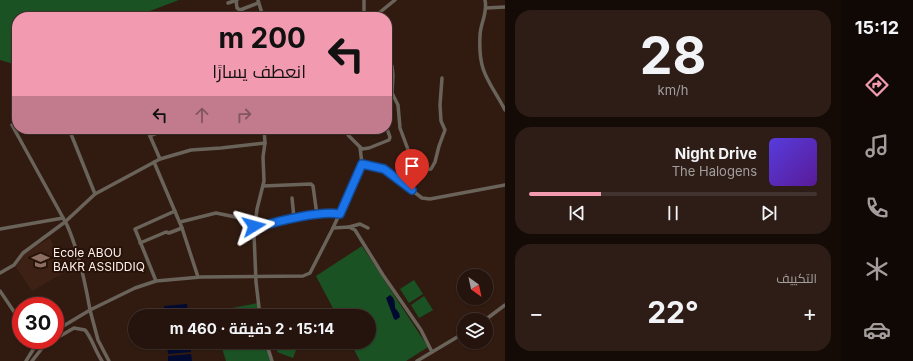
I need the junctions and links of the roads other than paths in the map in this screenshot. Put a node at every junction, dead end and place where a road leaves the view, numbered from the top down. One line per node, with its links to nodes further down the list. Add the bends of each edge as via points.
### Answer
1 (237, 0): 5 (street, via 237,8 240,10); 6 (street)
2 (364, 0): 10 (street)
3 (395, 0): 11 (street)
4 (485, 0): 7 (street)
5 (258, 1): 9 (street)
6 (228, 3)
7 (486, 8): 8 (street); 15 (street, via 479,35 481,65 487,81)
8 (505, 8)
9 (261, 12)
10 (364, 12)
11 (380, 12)
12 (392, 66): 14 (street)
13 (442, 78): 14 (street, via 440,105 441,121 445,130 435,162 428,170 420,169 413,163 400,128 398,105)
14 (392, 93)
15 (505, 110)
16 (17, 134): 36 (street)
17 (71, 134): 30 (street)
18 (155, 134): 22 (street)
19 (264, 134): 23 (street)
20 (348, 134): 24 (street)
21 (389, 134): 24 (street, via 388,141 365,149)
22 (150, 136): 25 (street)
23 (265, 143): 25 (street, via 191,150); 29 (street)
24 (360, 147): 27 (street)
25 (160, 159): 26 (street)
26 (154, 162): 30 (street); 32 (street)
27 (362, 164): 28 (street, via 384,169 426,199); 33 (street)
28 (505, 185)
29 (263, 186): 34 (street, via 311,184); 37 (street)
30 (95, 194): 36 (street)
31 (292, 198): 35 (street)
32 (175, 211): 38 (street); 45 (street, via 136,228)
33 (340, 214): 34 (street); 42 (street)
34 (317, 215): 35 (street)
35 (294, 218): 41 (street)
36 (64, 220): 44 (street); 46 (street, via 23,253 14,266); 54 (street, via 83,271)
37 (255, 221): 38 (street, via 216,212); 41 (street)
38 (180, 222): 40 (street)
39 (349, 227): 42 (street); 43 (street, via 360,224); 62 (street, via 355,230 421,330)
40 (182, 228): 45 (street); 48 (street)
41 (254, 228): 47 (street)
42 (333, 228): 47 (street, via 308,275)
43 (368, 228)
44 (0, 229)
45 (140, 243): 49 (street)
46 (0, 273)
47 (256, 276): 48 (street); 53 (street)
48 (198, 277): 49 (street)
49 (156, 281): 54 (street, via 135,288)
50 (0, 292): 52 (street)
51 (505, 304): 55 (street)
52 (12, 309)
53 (258, 309)
54 (90, 310): 56 (street); 66 (street, via 98,340)
55 (493, 314)
56 (64, 325)
57 (64, 334): 65 (street, via 74,328 85,330)
58 (457, 337): 62 (street)
59 (32, 349): 63 (street)
60 (41, 349): 64 (street)
61 (268, 349): 67 (street)
62 (432, 352): 68 (street)
63 (26, 361)
64 (32, 361)
65 (102, 361)
66 (109, 361)
67 (272, 361)
68 (417, 361)

